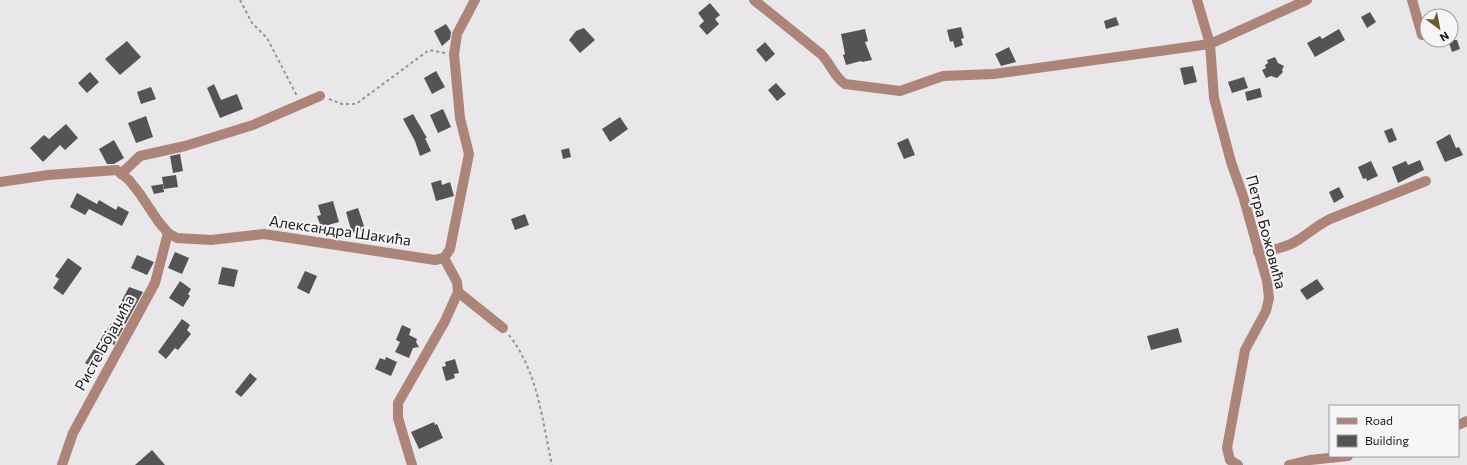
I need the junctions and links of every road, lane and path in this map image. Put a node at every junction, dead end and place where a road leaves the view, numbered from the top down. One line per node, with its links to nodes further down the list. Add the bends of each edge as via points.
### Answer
1 (240, 0): 11 (path, via 252,23 267,38)
2 (475, 0): 9 (street, via 458,34)
3 (754, 0): 8 (street, via 821,54 838,80 845,84 900,91 943,76 994,74)
4 (1197, 0): 8 (street, Петра Божовића)
5 (1307, 0): 8 (street)
6 (1412, 0): 7 (street)
7 (1419, 24)
8 (1210, 44): 16 (street, Петра Божовића, via 1214,98)
9 (454, 54): 10 (path, via 429,50 356,104 342,104); 17 (street, via 460,118 469,154 450,249)
10 (320, 96): 11 (street)
11 (301, 104): 12 (street, via 253,125 185,146 140,156)
12 (121, 174): 14 (street, via 117,170 48,175); 15 (street, via 140,194)
13 (1426, 181): 16 (street, via 1330,219 1287,246)
14 (0, 182)
15 (168, 233): 17 (street, Александра Шакића, via 177,238 211,240 264,234 435,260); 21 (street, Ристе Бојаџића, via 155,283 73,433)
16 (1258, 252): 24 (street, Петра Божовића, via 1267,281 1269,298 1266,311 1245,350 1228,448 1230,460)
17 (444, 258): 18 (street, via 457,282)
18 (458, 292): 19 (street); 22 (street, via 398,403 398,418)
19 (503, 328): 23 (path, via 518,347 532,377)
20 (1338, 457): 25 (street)
21 (62, 465)
22 (412, 465)
23 (552, 465)
24 (1238, 465)
25 (1289, 465)

